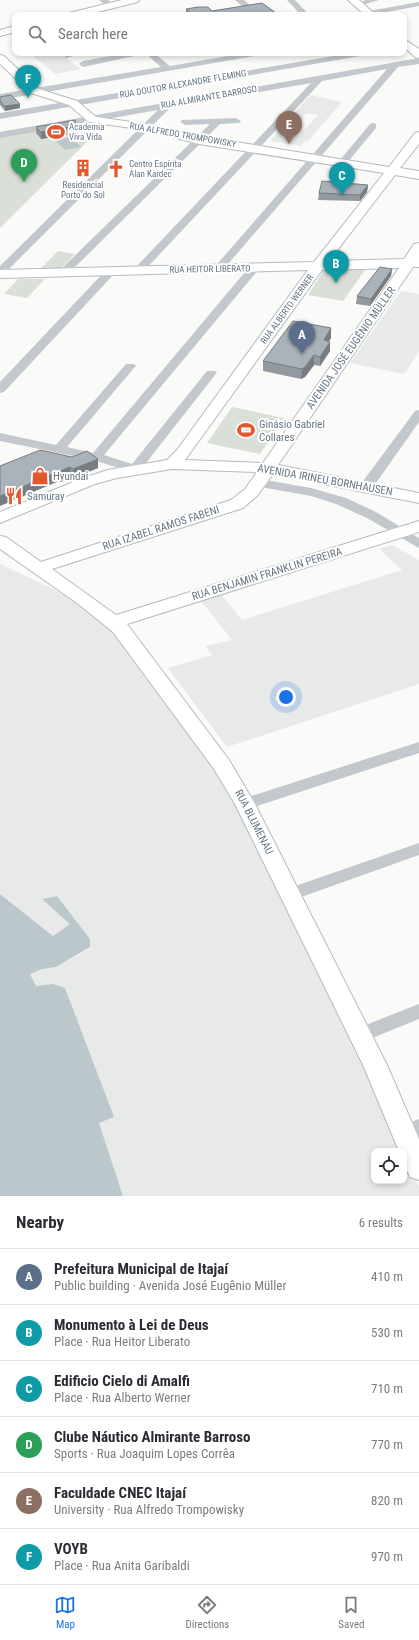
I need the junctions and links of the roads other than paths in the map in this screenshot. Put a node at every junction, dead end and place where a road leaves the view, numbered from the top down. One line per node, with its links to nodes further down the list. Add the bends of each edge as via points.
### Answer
1 (134, 0): 6 (main road)
2 (239, 0): 8 (street)
3 (291, 0): 10 (street)
4 (375, 0): 5 (street)
5 (356, 2): 11 (main road)
6 (107, 3): 9 (main road)
7 (419, 4): 12 (street)
8 (246, 6)
9 (95, 12)
10 (302, 12)
11 (368, 12)
12 (380, 12)
13 (12, 30): 14 (main road)
14 (0, 33)
15 (407, 47): 20 (main road)
16 (124, 56): 23 (street)
17 (152, 56): 25 (street)
18 (245, 56): 25 (street)
19 (349, 56): 28 (street, RUA DOUTOR ALEXANDRE FLEMING)
20 (419, 56)
21 (2, 61): 29 (main road)
22 (419, 61): 24 (street, RUA ALMIRANTE BARROSO)
23 (83, 64)
24 (396, 64): 27 (street, RUA ALMIRANTE BARROSO); 46 (street)
25 (169, 69): 26 (street)
26 (152, 72): 28 (street); 29 (street)
27 (320, 78): 33 (street, RUA ALMIRANTE BARROSO); 45 (street)
28 (169, 87): 30 (street, RUA DOUTOR ALEXANDRE FLEMING)
29 (35, 91): 31 (street); 32 (main road)
30 (129, 94): 32 (street, RUA DOUTOR ALEXANDRE FLEMING); 34 (street)
31 (0, 97)
32 (73, 103): 35 (street, RUA DOUTOR ALEXANDRE FLEMING); 36 (main road)
33 (168, 105): 34 (street, RUA ALMIRANTE BARROSO); 41 (street)
34 (145, 109): 36 (street, RUA ALMIRANTE BARROSO)
35 (0, 116)
36 (90, 119): 41 (main road, RUA ALFREDO TROMPOWISKY); 42 (street, RUA ALMIRANTE BARROSO)
37 (236, 121): 39 (street)
38 (185, 122): 39 (street)
39 (217, 122): 44 (street)
40 (373, 126): 47 (street)
41 (146, 128): 44 (main road, RUA ALFREDO TROMPOWISKY); 58 (street)
42 (0, 135)
43 (419, 136): 48 (main road, RUA ALBERTO WERNER)
44 (199, 140): 45 (main road, RUA ALFREDO TROMPOWISKY); 57 (street)
45 (255, 148): 46 (main road, RUA ALFREDO TROMPOWISKY); 55 (street)
46 (313, 157): 47 (main road, RUA ALFREDO TROMPOWISKY); 54 (street)
47 (343, 162): 48 (main road, RUA ALFREDO TROMPOWISKY)
48 (393, 170): 49 (main road, RUA ALFREDO TROMPOWISKY); 52 (main road, RUA ALBERTO WERNER)
49 (419, 175)
50 (419, 247): 51 (main road, AVENIDA JOSÉ EUGÊNIO MÜLLER)
51 (414, 264): 52 (main road, RUA HEITOR LIBERATO); 67 (main road, AVENIDA JOSÉ EUGÊNIO MÜLLER)
52 (318, 266): 53 (main road, RUA HEITOR LIBERATO); 66 (main road, RUA ALBERTO WERNER, via 183,453)
53 (254, 268): 54 (main road, RUA HEITOR LIBERATO); 65 (street)
54 (218, 269): 55 (main road, RUA HEITOR LIBERATO)
55 (139, 270): 56 (main road, RUA HEITOR LIBERATO)
56 (110, 271): 57 (main road, RUA HEITOR LIBERATO); 61 (street)
57 (63, 272): 58 (main road, RUA HEITOR LIBERATO)
58 (0, 273)
59 (130, 366): 64 (street)
60 (210, 373): 68 (street)
61 (0, 390)
62 (419, 414): 70 (street)
63 (0, 437): 64 (street)
64 (59, 449): 65 (street)
65 (96, 457): 68 (street)
66 (172, 464): 67 (main road, AVENIDA IRINEU BORNHAUSEN); 68 (main road, AVENIDA IRINEU BORNHAUSEN)
67 (268, 468): 69 (main road, RUA IZABEL RAMOS FABENI); 70 (main road, AVENIDA IRINEU BORNHAUSEN)
68 (135, 469): 72 (main road, AVENIDA IRINEU BORNHAUSEN, via 89,481)
69 (260, 483): 74 (street, via 312,492 342,501); 78 (main road, RUA IZABEL RAMOS FABENI, via 250,495 236,504)
70 (366, 487): 71 (main road, AVENIDA IRINEU BORNHAUSEN)
71 (419, 498)
72 (0, 518)
73 (419, 526): 74 (main road, RUA BENJAMIN FRANKLIN PEREIRA)
74 (400, 533): 76 (street); 79 (main road, RUA BENJAMIN FRANKLIN PEREIRA)
75 (0, 541): 78 (main road, RUA BLUMENAU)
76 (419, 544)
77 (0, 551): 78 (main road)
78 (39, 568): 79 (main road, RUA BLUMENAU)
79 (114, 622): 81 (main road, RUA BLUMENAU, via 129,638 222,765)
80 (419, 747): 81 (street)
81 (245, 804): 83 (main road, RUA BLUMENAU)
82 (419, 849): 83 (street)
83 (290, 895): 85 (main road, RUA BLUMENAU)
84 (419, 1011): 85 (street)
85 (360, 1035): 86 (main road, RUA BLUMENAU)
86 (412, 1130): 87 (main road, RUA BLUMENAU)
87 (419, 1169)

